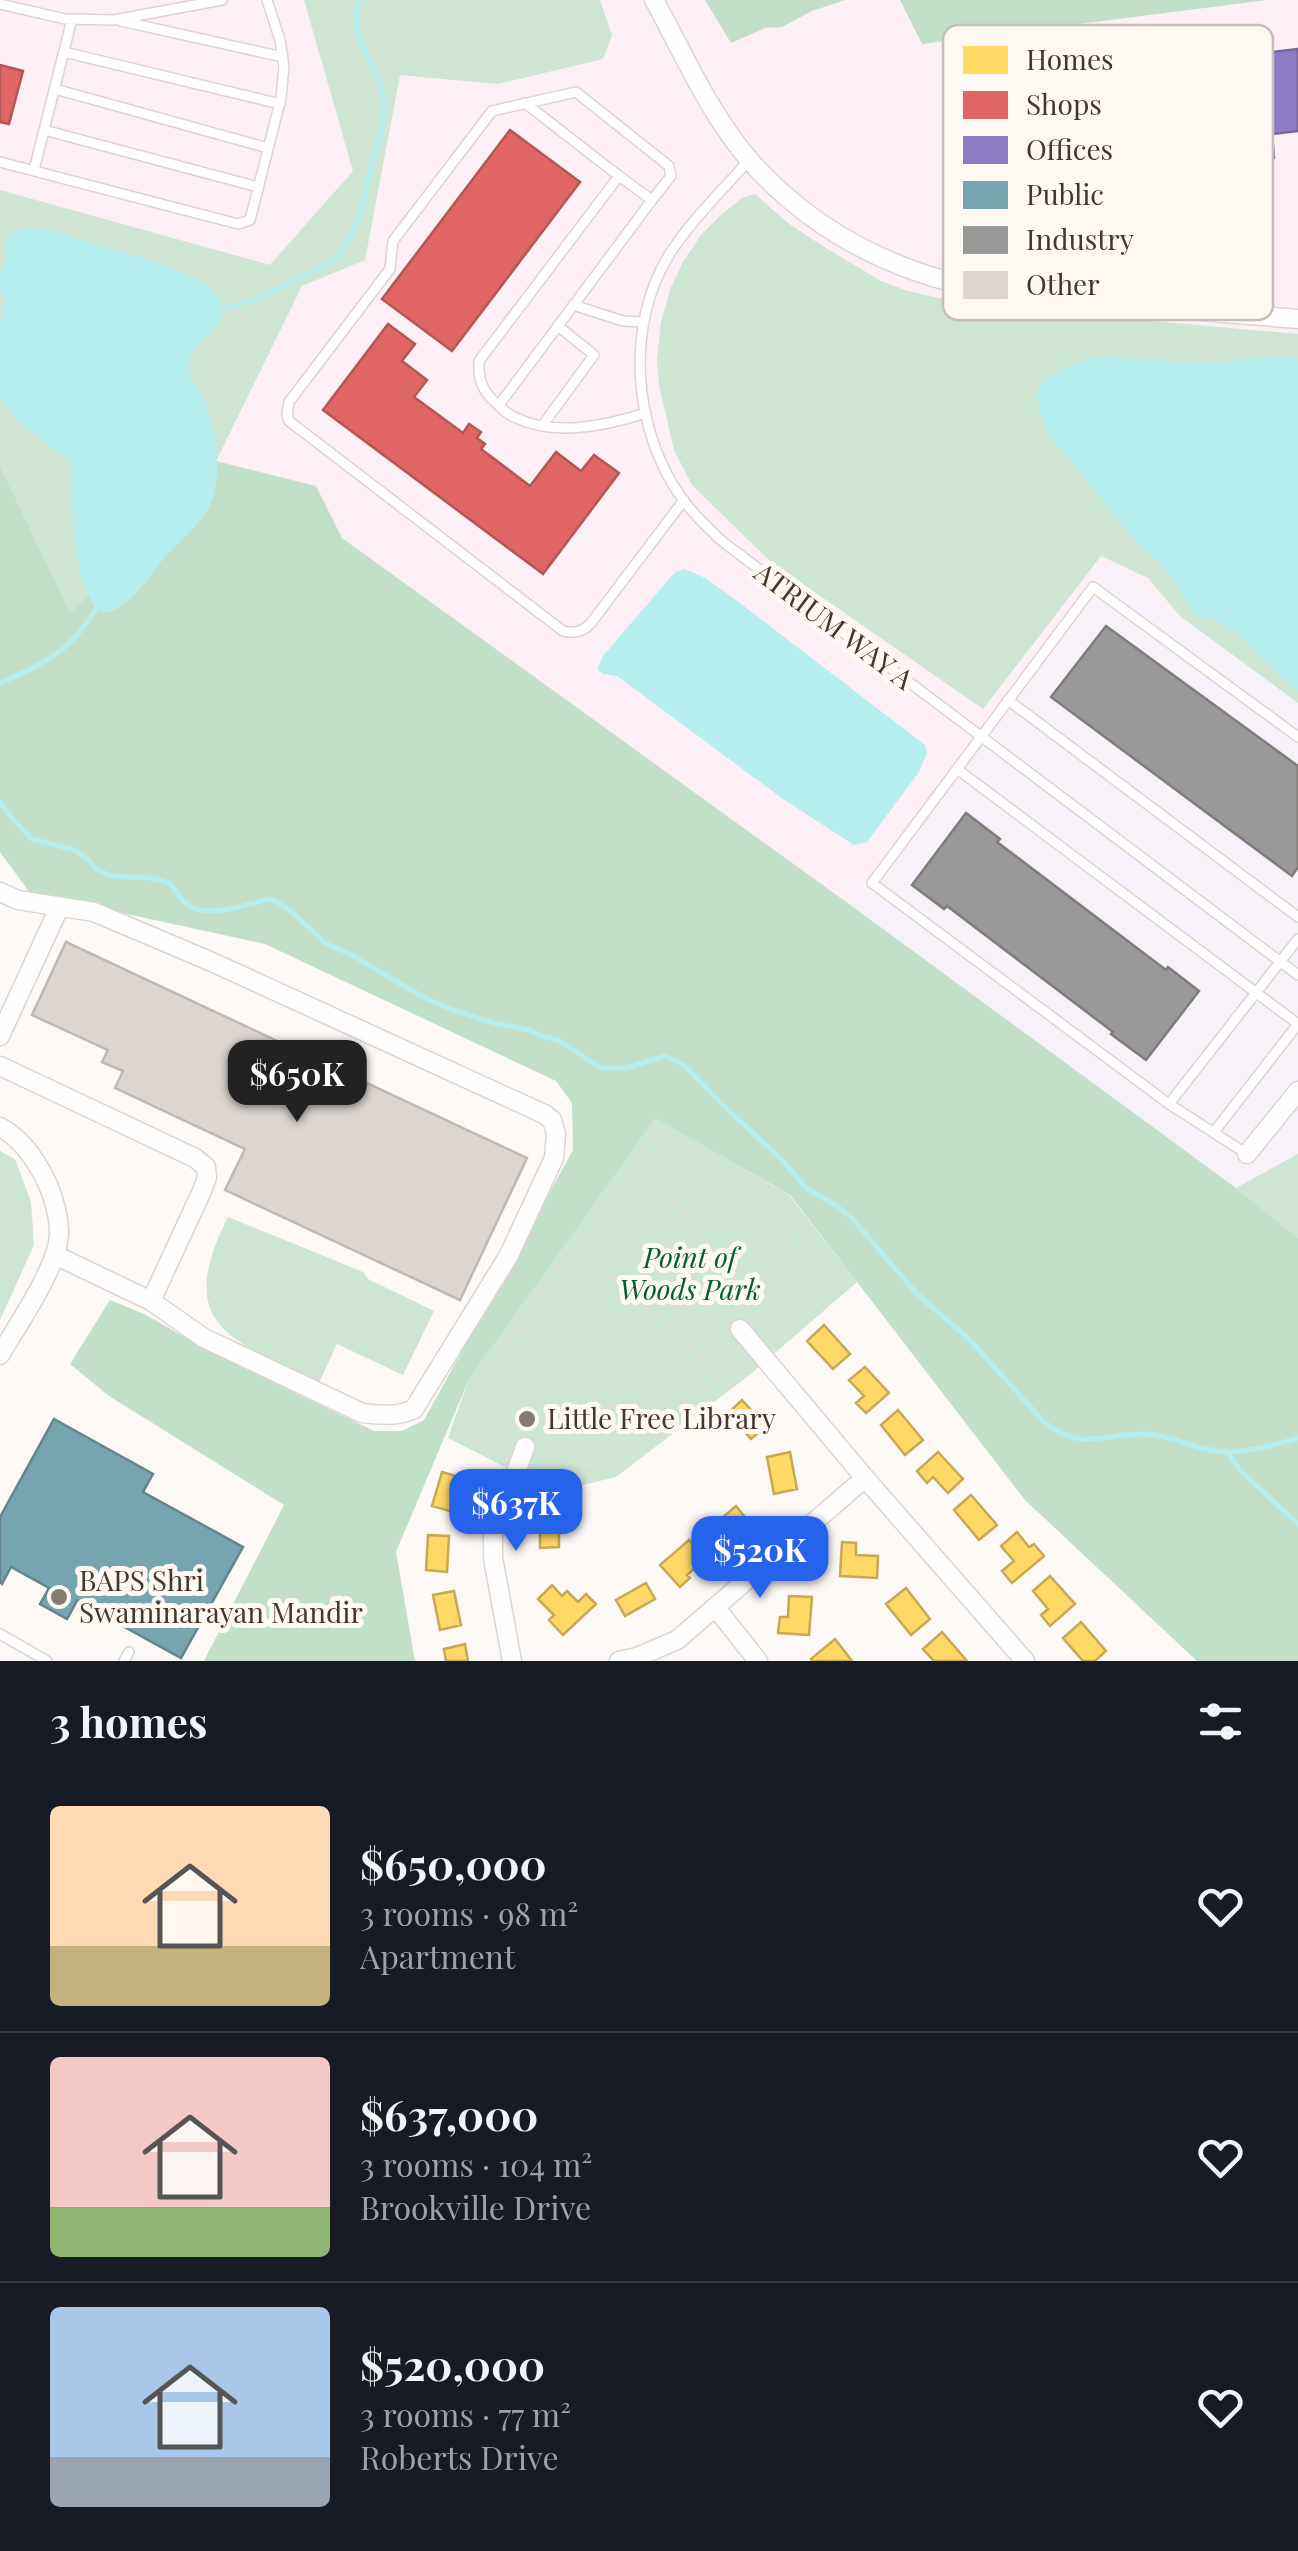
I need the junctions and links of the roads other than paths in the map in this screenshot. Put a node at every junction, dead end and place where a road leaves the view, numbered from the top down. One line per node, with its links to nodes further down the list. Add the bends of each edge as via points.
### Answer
1 (222, 0): 6 (lane)
2 (267, 0): 8 (lane)
3 (654, 0): 14 (street)
4 (0, 4): 5 (lane)
5 (72, 19): 6 (lane); 7 (lane)
6 (114, 20): 8 (lane)
7 (64, 52): 9 (lane); 10 (lane)
8 (282, 57): 10 (lane)
9 (54, 89): 12 (lane); 13 (lane)
10 (280, 104): 13 (lane)
11 (525, 104): 17 (lane); 19 (lane, via 576,92 668,166 670,176); 29 (lane, via 492,111 393,241 390,268 289,402 288,418 570,633 591,623)
12 (44, 130): 16 (lane); 18 (lane)
13 (268, 148): 18 (lane)
14 (749, 160): 20 (street, via 801,210 850,242); 24 (lane, ATRIUM WAY A, via 668,256)
15 (0, 162): 16 (lane)
16 (34, 170): 18 (lane, via 238,224 250,220)
17 (619, 176): 19 (lane); 26 (lane, via 480,361 478,379)
18 (258, 187)
19 (652, 200): 21 (lane)
20 (943, 279)
21 (573, 305): 24 (lane); 25 (lane)
22 (1273, 316): 23 (street)
23 (1298, 318)
24 (644, 322): 27 (lane, ATRIUM WAY A)
25 (558, 326): 26 (lane); 28 (lane, via 594,355)
26 (499, 406): 28 (lane)
27 (646, 413): 28 (lane, via 575,427); 29 (lane, ATRIUM WAY A, via 654,446)
28 (542, 426)
29 (684, 500): 31 (lane, ATRIUM WAY A, via 724,542)
30 (1008, 700): 31 (lane); 32 (lane, via 1093,587); 36 (lane)
31 (982, 736): 33 (lane); 38 (lane, ATRIUM WAY A)
32 (1298, 737)
33 (957, 769): 40 (lane); 44 (lane, via 872,884)
34 (0, 892): 35 (street)
35 (59, 908): 41 (street); 49 (street, via 94,912 212,962 552,1120 556,1134 554,1158 509,1255 414,1409 403,1414 362,1413 204,1338)
36 (1298, 918)
37 (1298, 938): 38 (lane)
38 (1279, 962): 39 (lane, ATRIUM WAY A); 40 (lane)
39 (1298, 976)
40 (1256, 992): 44 (lane); 46 (lane, via 1298,1024)
41 (0, 1036)
42 (0, 1066): 49 (street, via 206,1167 202,1190)
43 (1298, 1091): 47 (street)
44 (1170, 1104): 46 (lane)
45 (0, 1127): 48 (street, via 18,1138 46,1180 60,1232)
46 (1214, 1132): 47 (lane)
47 (1247, 1154)
48 (55, 1255): 49 (street); 51 (street)
49 (151, 1300)
50 (740, 1328): 53 (street)
51 (0, 1355)
52 (522, 1456): 57 (street, via 493,1536)
53 (865, 1478): 54 (street); 60 (street)
54 (716, 1608): 58 (street, via 677,1640); 59 (street)
55 (0, 1634): 56 (lane)
56 (46, 1661)
57 (512, 1661)
58 (619, 1661)
59 (758, 1661)
60 (1025, 1661)

